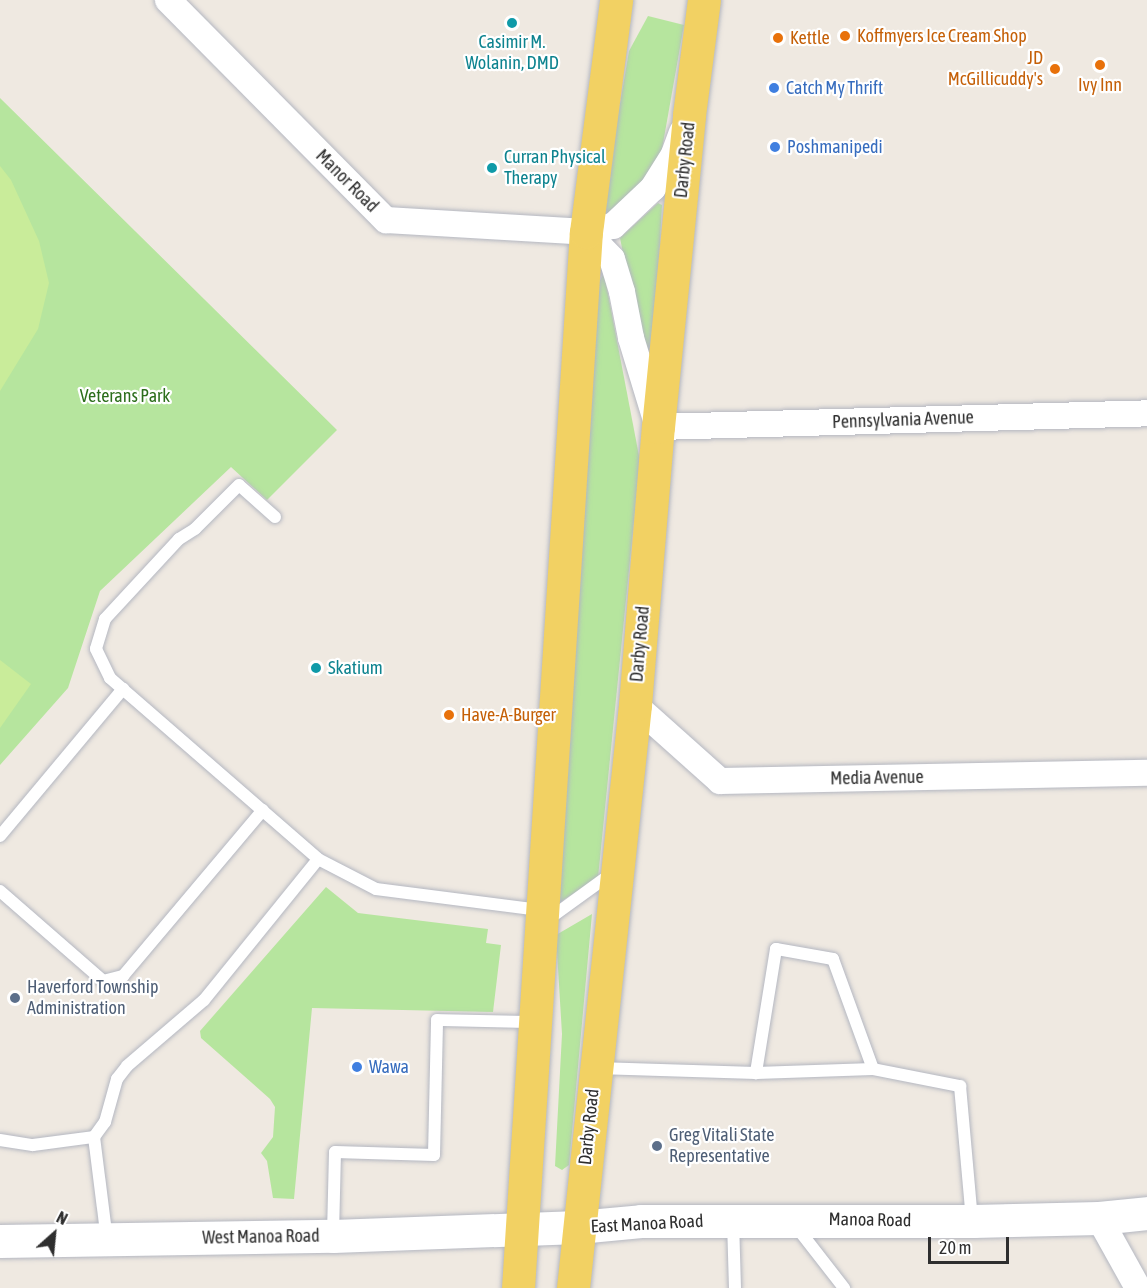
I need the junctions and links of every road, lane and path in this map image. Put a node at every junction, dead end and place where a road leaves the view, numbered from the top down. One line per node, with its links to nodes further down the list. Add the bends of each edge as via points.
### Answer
1 (168, 0): 5 (street, Manor Road, via 386,220)
2 (616, 0): 5 (main road)
3 (704, 0): 4 (main road, Darby Road)
4 (689, 115): 5 (street, Manor Road, via 674,154 653,188 613,226); 7 (main road, Darby Road)
5 (586, 232): 7 (street, via 612,259); 17 (main road)
6 (1147, 413): 7 (street, Pennsylvania Avenue)
7 (658, 427): 10 (main road, Darby Road)
8 (275, 516): 9 (lane, via 239,484 195,530 179,539 105,619 96,649 110,678)
9 (123, 689): 12 (lane); 13 (lane)
10 (635, 705): 11 (street, Media Avenue, via 720,781); 15 (main road, Darby Road)
11 (1147, 773)
12 (263, 810): 14 (lane); 16 (lane, via 123,976 103,981)
13 (0, 836)
14 (318, 859): 17 (lane, via 376,889); 22 (lane, via 204,1000 127,1066 117,1079 105,1122)
15 (616, 870): 17 (lane); 19 (main road, Darby Road)
16 (0, 891)
17 (541, 917): 18 (main road)
18 (534, 1022): 30 (main road); 31 (lane, via 437,1020 434,1155 335,1152)
19 (596, 1068): 21 (lane); 29 (main road, Darby Road)
20 (873, 1069): 21 (lane); 21 (lane, via 833,959 776,949); 28 (lane, via 960,1086)
21 (756, 1073)
22 (94, 1137): 23 (lane, via 33,1145); 32 (lane)
23 (0, 1140)
24 (1147, 1213): 25 (main road, Manoa Road)
25 (1100, 1218): 28 (main road, Manoa Road); 38 (street)
26 (733, 1220): 27 (main road, East Manoa Road); 29 (main road, East Manoa Road, via 641,1221); 36 (lane)
27 (781, 1220): 28 (main road, Manoa Road); 37 (lane)
28 (973, 1221)
29 (578, 1227): 30 (main road, East Manoa Road); 35 (main road, Darby Road)
30 (522, 1228): 31 (main road, West Manoa Road); 34 (main road)
31 (333, 1236): 32 (main road, West Manoa Road)
32 (107, 1239): 33 (main road, West Manoa Road)
33 (0, 1241)
34 (518, 1288)
35 (573, 1288)
36 (735, 1288)
37 (844, 1288)
38 (1138, 1288)

